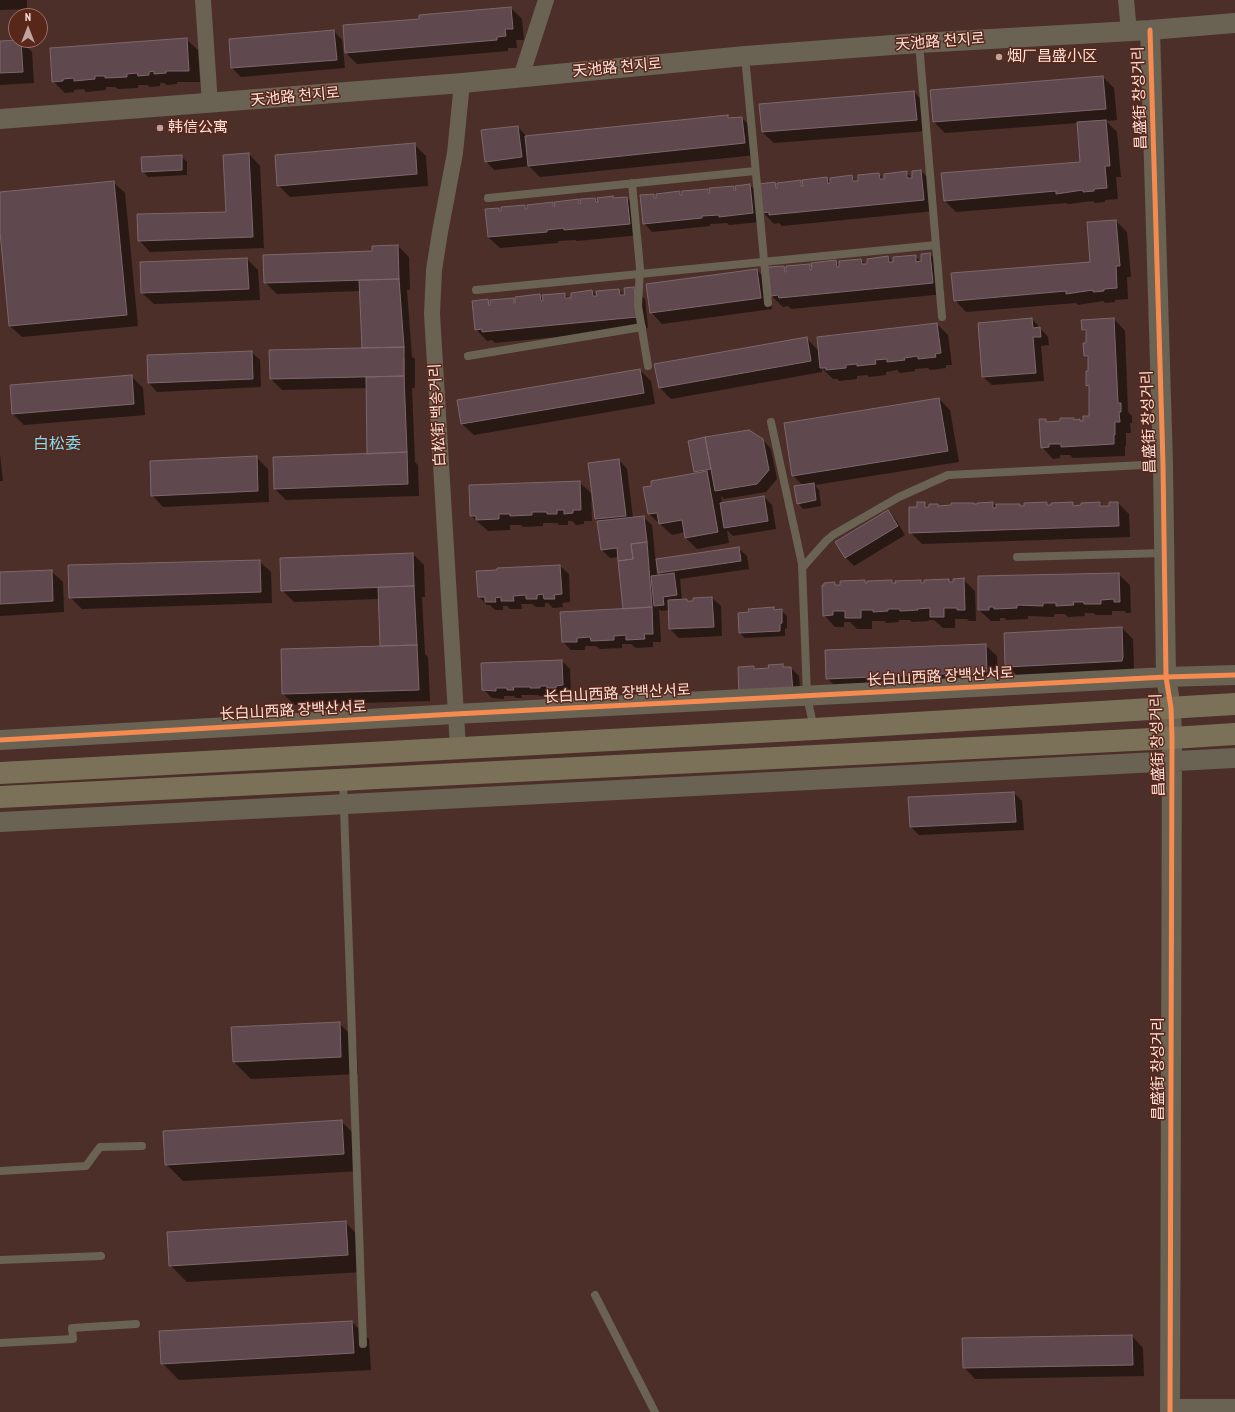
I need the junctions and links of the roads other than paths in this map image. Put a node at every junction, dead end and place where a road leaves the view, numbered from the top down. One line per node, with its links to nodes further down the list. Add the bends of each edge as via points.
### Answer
1 (203, 0): 11 (street)
2 (546, 0): 9 (street)
3 (1126, 0): 6 (street)
4 (1235, 23): 5 (street, 天池路 천지로)
5 (1150, 30): 6 (street, 天池路 천지로); 26 (street, 昌盛街 창성거리)
6 (1129, 31): 7 (street, 天池路 천지로)
7 (919, 43): 8 (street, 天池路 천지로); 16 (lane)
8 (745, 56): 9 (street, 天池路 천지로); 13 (lane)
9 (521, 77): 10 (street, 天池路 천지로)
10 (462, 84): 11 (street, 天池路 천지로); 35 (street, 白松街 백송거리, via 455,153 434,270 432,314)
11 (210, 104): 12 (street, 天池路 천지로)
12 (0, 119)
13 (755, 171): 14 (lane); 17 (lane)
14 (632, 184): 15 (lane); 18 (lane)
15 (488, 198)
16 (936, 245): 17 (lane); 21 (lane)
17 (764, 262): 18 (lane); 20 (lane)
18 (640, 274): 19 (lane); 22 (lane, via 638,306)
19 (476, 290)
20 (768, 303)
21 (942, 317)
22 (642, 327): 23 (lane); 24 (lane)
23 (468, 356)
24 (648, 366)
25 (771, 422): 29 (lane)
26 (1163, 464): 27 (street, 昌盛街 창성거리); 29 (lane, via 948,475 899,497 833,535)
27 (1164, 554): 28 (lane); 31 (street, 昌盛街 창성거리)
28 (1017, 557)
29 (802, 568): 32 (lane)
30 (1235, 675): 31 (street, 长白山西路 장백산서로)
31 (1166, 677): 32 (street, 长白山西路 장백산서로); 34 (street, 昌盛街 창성거리)
32 (807, 696): 35 (street, 长白山西路 장백산서로); 36 (lane)
33 (1235, 704): 34 (main road)
34 (1171, 708): 36 (main road); 38 (street, 昌盛街 창성거리)
35 (455, 714): 39 (street, 长白山西路 장백산서로); 40 (street, 白松街 백송거리)
36 (814, 729): 40 (main road)
37 (1235, 734): 38 (main road)
38 (1172, 738): 42 (street, 昌盛街 창성거리); 44 (main road)
39 (0, 740)
40 (458, 748): 43 (main road)
41 (1235, 758): 42 (street)
42 (1172, 760): 46 (street); 57 (street, 昌盛街 창성거리)
43 (0, 773)
44 (343, 779): 45 (main road); 46 (lane)
45 (0, 797)
46 (344, 804): 47 (street); 55 (lane)
47 (0, 822)
48 (142, 1146): 49 (lane, via 100,1147 86,1166)
49 (0, 1170)
50 (101, 1256): 51 (lane)
51 (0, 1260)
52 (595, 1295): 58 (lane)
53 (136, 1324): 54 (lane, via 72,1328 73,1339)
54 (0, 1343)
55 (363, 1344)
56 (1235, 1407): 57 (street)
57 (1170, 1410)
58 (655, 1412)

